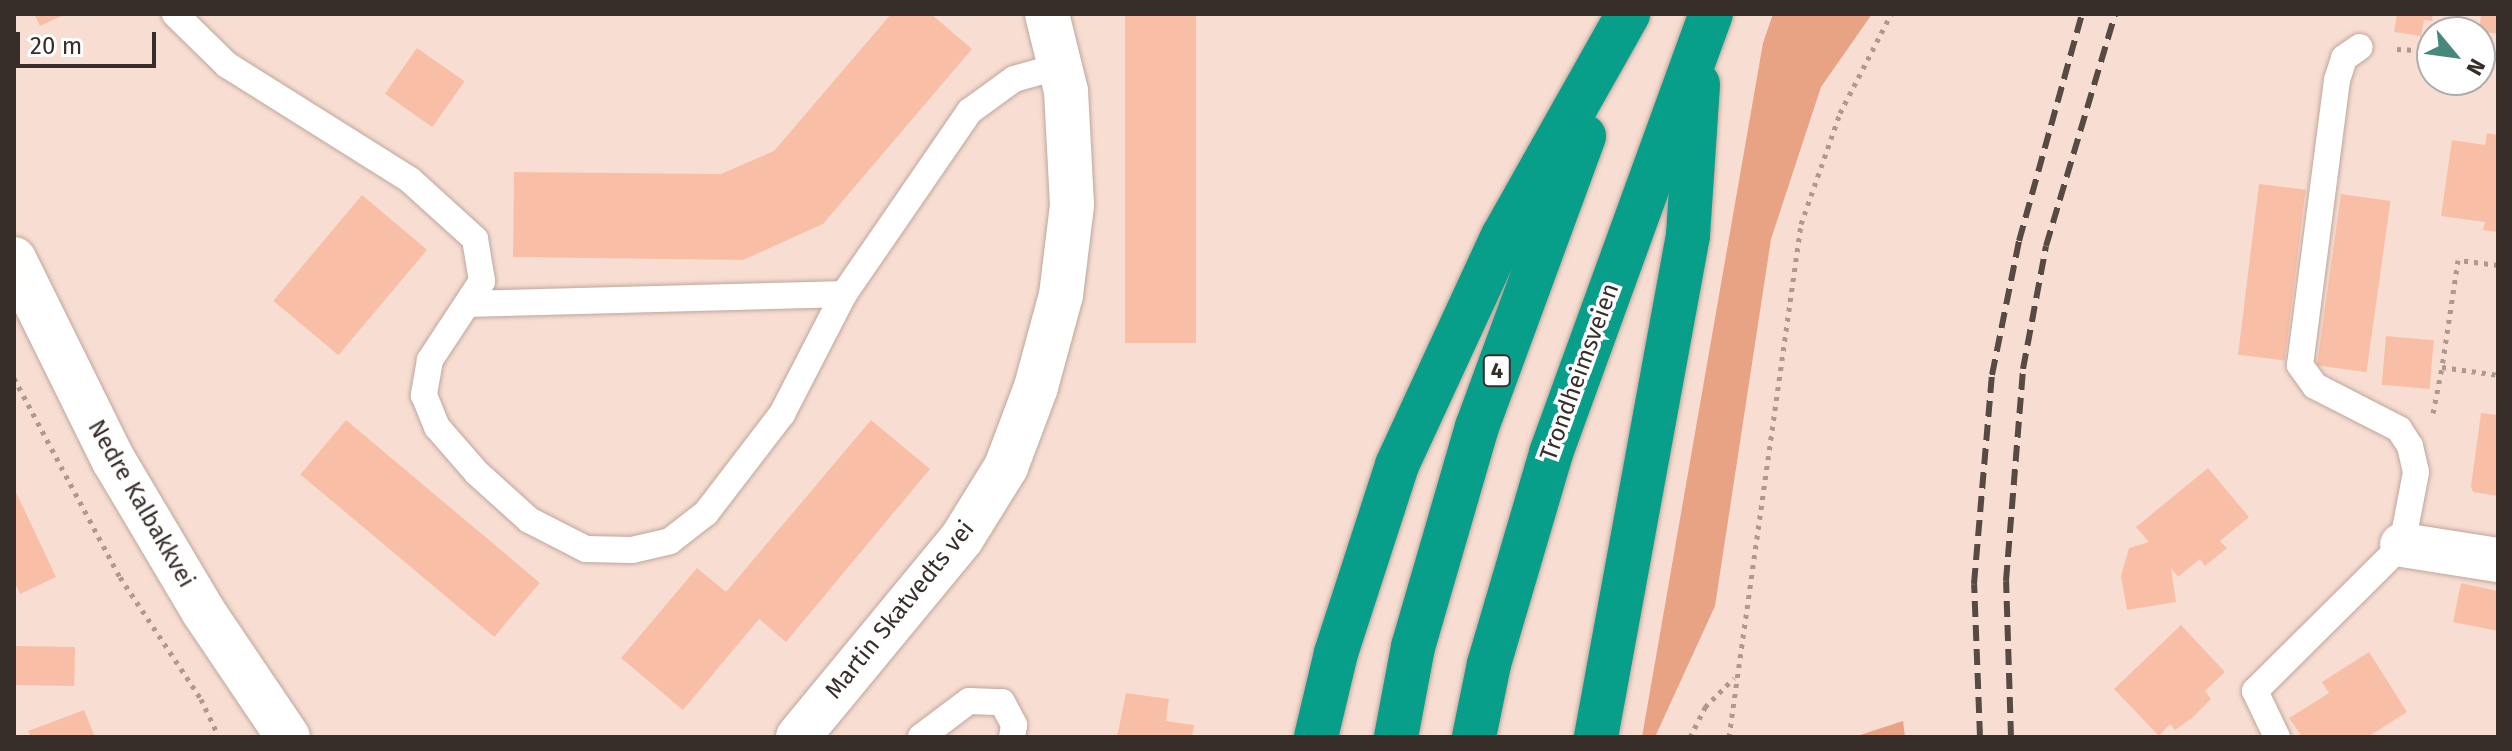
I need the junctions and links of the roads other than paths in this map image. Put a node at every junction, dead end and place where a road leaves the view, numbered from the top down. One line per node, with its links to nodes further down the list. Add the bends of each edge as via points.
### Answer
1 (175, 14): 9 (lane, via 227,65 410,180 475,239 482,281)
2 (1047, 14): 6 (street, Martin Skatvedts vei)
3 (1629, 14): 16 (highway, via 1503,236 1397,465 1336,653); 17 (highway, 4, via 1477,427 1413,647)
4 (1705, 32): 18 (highway, Trondheimsveien, via 1551,453 1489,664); 19 (highway, via 1688,235)
5 (2360, 47): 10 (lane, via 2344,58 2337,80 2300,365 2315,386 2344,405 2386,418 2410,446 2416,472)
6 (1060, 66): 8 (lane, via 1014,79 970,111); 13 (street, Martin Skatvedts vei, via 1072,205 1061,295 1036,387 1006,467 962,538)
7 (14, 259): 12 (street, Nedre Kalbakkvei, via 114,461 203,611)
8 (844, 294): 9 (lane); 9 (lane, via 782,414 747,465 706,513 670,541 632,550 586,549 529,520 437,427 424,395 430,360)
9 (469, 304)
10 (2402, 545): 11 (street); 20 (lane, via 2255,691)
11 (2498, 560)
12 (288, 737)
13 (798, 737)
14 (921, 737): 15 (lane, via 969,701 1002,702 1014,725)
15 (1012, 737)
16 (1316, 737)
17 (1396, 737)
18 (1474, 737)
19 (1596, 737)
20 (2277, 737)

